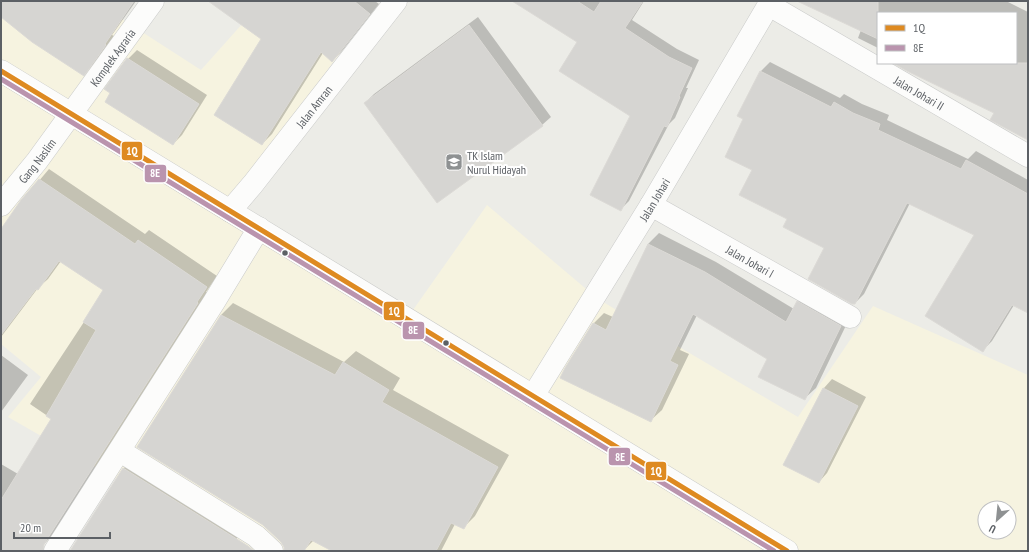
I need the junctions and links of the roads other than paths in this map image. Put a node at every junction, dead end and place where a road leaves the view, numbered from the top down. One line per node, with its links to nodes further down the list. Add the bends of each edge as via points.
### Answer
1 (153, 1): 5 (street, Komplek Agraria)
2 (396, 1): 9 (street, Jalan Amran)
3 (770, 3): 6 (street, Jalan Johari II); 8 (street, Jalan Johari)
4 (1, 71): 5 (street)
5 (71, 114): 7 (street, Gang Naslim); 9 (street)
6 (1028, 156)
7 (1, 205)
8 (651, 205): 11 (street, Jalan Johari I); 12 (street, Jalan Johari)
9 (230, 211): 10 (street)
10 (259, 228): 12 (street); 13 (street)
11 (850, 317)
12 (533, 396): 16 (street)
13 (120, 452): 14 (street); 15 (street, via 256,536)
14 (55, 551)
15 (272, 551)
16 (787, 551)

